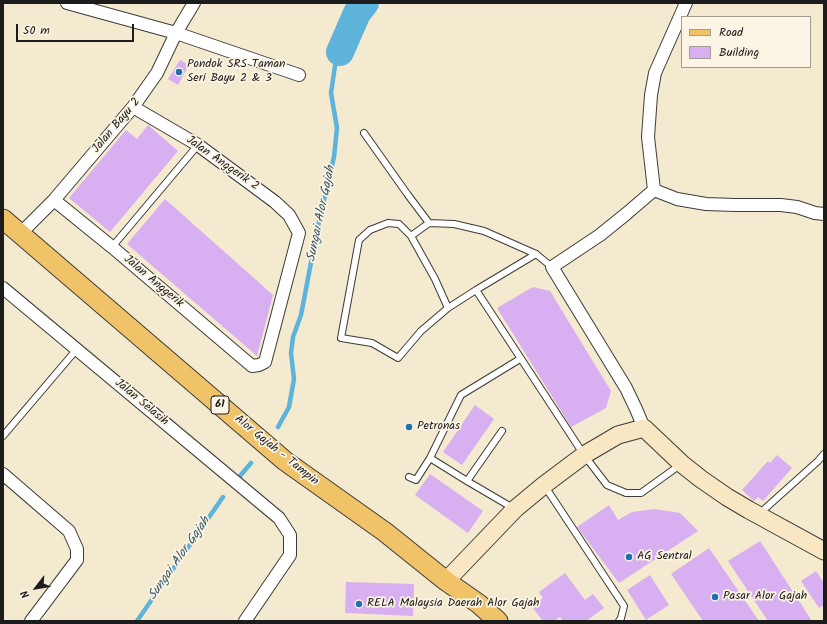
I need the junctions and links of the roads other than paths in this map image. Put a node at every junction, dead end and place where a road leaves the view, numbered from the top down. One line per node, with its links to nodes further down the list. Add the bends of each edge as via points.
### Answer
1 (67, 3): 4 (street)
2 (194, 3): 4 (street, Jalan Bayu 2)
3 (686, 3): 9 (street, via 655,73 652,88 648,137)
4 (176, 33): 5 (street); 6 (street, Jalan Bayu 2, via 157,73)
5 (299, 75)
6 (133, 107): 8 (street, Jalan Anggerik 2); 10 (street, Jalan Bayu 2)
7 (364, 134): 13 (lane)
8 (198, 145): 16 (lane); 24 (street, Jalan Anggerik 2, via 275,202 289,215 299,233 265,362)
9 (654, 190): 11 (street, via 677,199 706,204 781,205); 18 (street, via 610,227)
10 (54, 200): 14 (street, Jalan Bayu 2); 16 (street, Jalan Anggerik)
11 (824, 214)
12 (3, 219): 14 (main road, Alor Gajah - Tampin / 61)
13 (429, 223): 15 (lane); 17 (lane, via 454,224 484,231)
14 (20, 234): 39 (main road, Alor Gajah - Tampin / 61, via 285,461 385,532)
15 (411, 236): 21 (lane); 21 (lane, via 399,224 388,223 370,230 359,240 341,338 372,343 398,358 421,331)
16 (112, 247): 24 (street, Jalan Anggerik)
17 (536, 254): 18 (lane); 20 (lane)
18 (552, 267): 25 (street, via 626,388)
19 (3, 288): 22 (street, Jalan Selasih)
20 (476, 290): 21 (lane); 23 (lane)
21 (448, 308)
22 (76, 349): 27 (lane); 41 (street, Jalan Selasih, via 279,518 290,535 290,555)
23 (520, 358): 28 (lane); 30 (lane, via 461,395)
24 (252, 366)
25 (644, 428): 28 (street, via 618,435); 31 (street)
26 (502, 431): 34 (lane)
27 (3, 436)
28 (584, 454): 31 (lane, via 607,485 626,494 640,493); 35 (street)
29 (824, 454): 37 (lane)
30 (430, 458): 33 (lane, via 416,480); 34 (lane)
31 (682, 464): 37 (street, via 726,497)
32 (3, 474): 40 (street, via 69,531 77,549 77,560)
33 (409, 477)
34 (467, 481): 36 (lane)
35 (544, 485): 36 (street); 44 (lane, via 624,606)
36 (514, 509): 39 (street)
37 (757, 515): 38 (street)
38 (824, 551)
39 (446, 581): 42 (main road, Alor Gajah - Tampin / 61); 43 (main road, Alor Gajah - Tampin / 61)
40 (32, 621)
41 (245, 621)
42 (478, 621)
43 (498, 621)
44 (619, 621)

